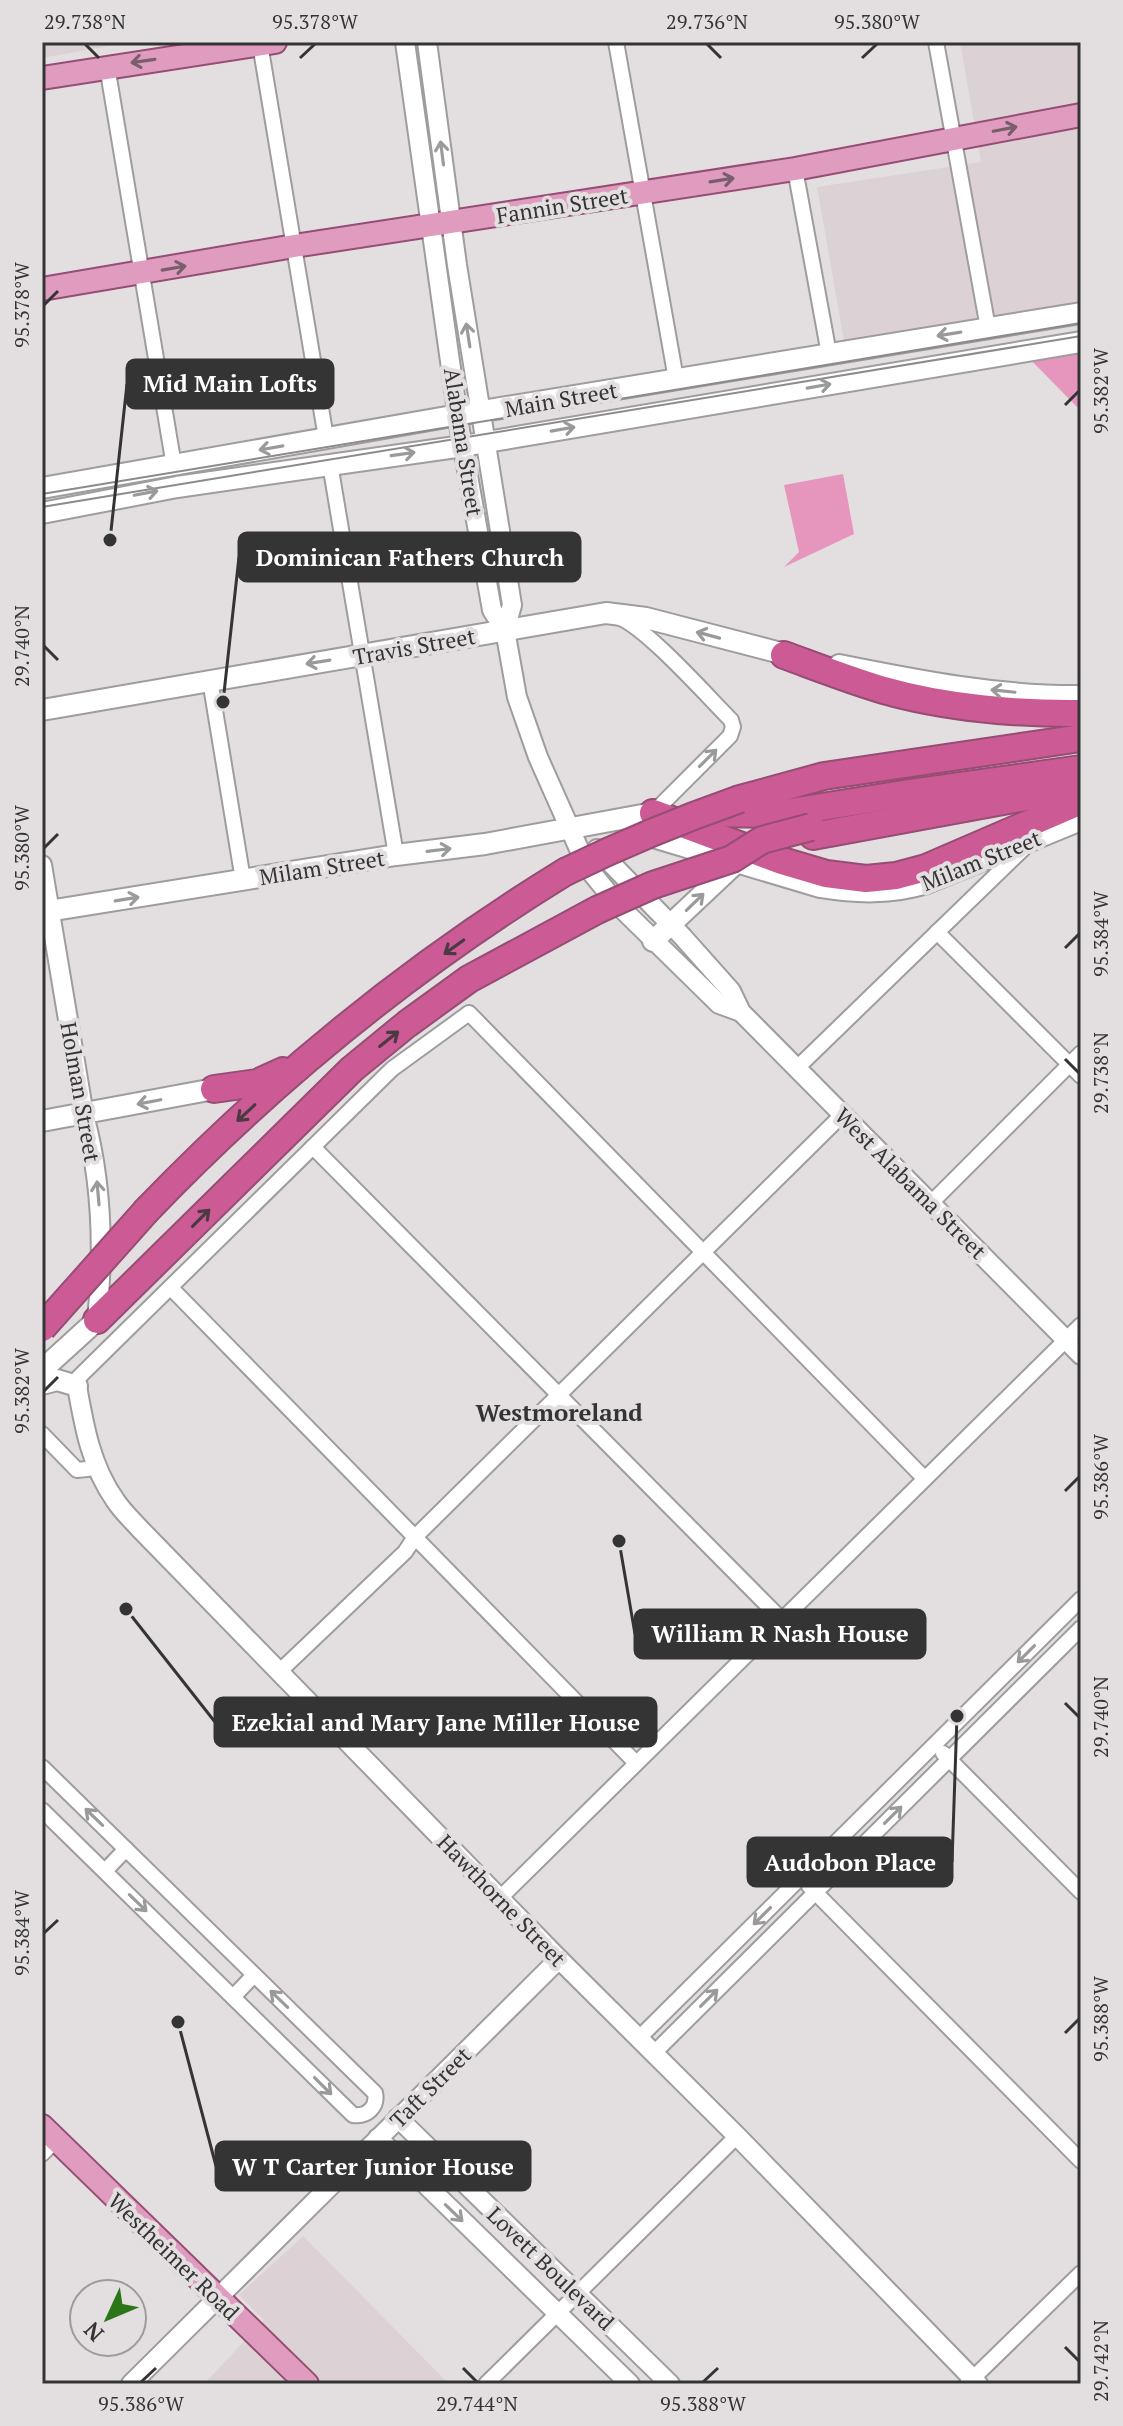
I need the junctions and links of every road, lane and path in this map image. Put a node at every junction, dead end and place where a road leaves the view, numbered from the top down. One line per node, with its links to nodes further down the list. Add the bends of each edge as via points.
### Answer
1 (405, 42): 12 (street, Alabama Street)
2 (427, 42): 12 (street, Alabama Street, one-way to 2)
3 (616, 42): 11 (street)
4 (936, 42): 9 (street)
5 (268, 43): 6 (main road, one-way to 6); 13 (street)
6 (107, 66): 7 (main road); 14 (street)
7 (42, 78)
8 (1081, 115): 9 (main road, Fannin Street, one-way to 8)
9 (955, 139): 10 (main road, Fannin Street); 17 (street)
10 (795, 169): 11 (main road, Fannin Street, one-way to 10); 19 (street)
11 (644, 192): 12 (main road, Fannin Street); 20 (street)
12 (441, 223): 13 (main road, Fannin Street); 21 (street, Alabama Street, one-way to 12); 22 (street, Alabama Street)
13 (294, 246): 14 (main road, Fannin Street, one-way to 13); 23 (street)
14 (142, 274): 15 (main road, Fannin Street); 27 (street)
15 (42, 289)
16 (1081, 313): 17 (main road, Main Street)
17 (988, 328): 19 (main road, Main Street, one-way to 19)
18 (1081, 342): 24 (main road, Main Street, one-way to 18)
19 (829, 354): 20 (main road, Main Street)
20 (676, 379): 21 (main road, Main Street)
21 (480, 412): 22 (main road, Main Street); 24 (street, Alabama Street)
22 (458, 415): 23 (main road, Main Street); 25 (street, Alabama Street)
23 (326, 438): 27 (main road, Main Street, one-way to 27)
24 (486, 442): 25 (main road, Main Street); 31 (street, Alabama Street, via 512,605)
25 (463, 446): 26 (main road, Main Street, one-way to 25); 31 (street, Alabama Street, via 492,610)
26 (330, 464): 29 (main road, Main Street, one-way to 26); 32 (street)
27 (174, 466): 28 (main road, Main Street)
28 (42, 488)
29 (42, 513)
30 (606, 613): 31 (main road, Travis Street); 33 (main road, Travis Street, one-way to 30, via 646,618); 42 (street, one-way to 30, via 733,727 645,634)
31 (505, 630): 32 (main road, Travis Street); 45 (street, West Alabama Street, via 517,697)
32 (362, 655): 34 (main road, Travis Street, one-way to 34); 47 (street)
33 (784, 655): 35 (main road, Travis Street, one-way to 33, via 943,685); 37 (highway, via 885,690 975,708)
34 (210, 680): 36 (main road, Travis Street); 50 (street)
35 (1081, 696)
36 (42, 710)
37 (1081, 713)
38 (1081, 738): 40 (highway)
39 (1077, 772): 40 (highway); 42 (highway, via 778,814); 48 (highway, bridge, via 1045,786 851,817 812,832 762,840)
40 (825, 782): 57 (highway, one-way to 57, bridge, via 740,799 565,872 435,960)
41 (1081, 801): 42 (highway, via 926,868 866,879 782,861)
42 (653, 813): 44 (main road, Milam Street)
43 (1081, 820): 46 (main road, Milam Street)
44 (601, 821): 45 (main road, Milam Street); 48 (main road, Milam Street)
45 (570, 830): 47 (main road, Milam Street, one-way to 45); 52 (street, West Alabama Street, via 601,852); 54 (street, West Alabama Street, via 587,867)
46 (1032, 840): 48 (main road, Milam Street, via 927,883 878,892 820,887); 53 (street)
47 (396, 855): 50 (main road, Milam Street)
48 (734, 860): 52 (main road, one-way to 48); 69 (highway, one-way to 48, bridge, via 352,1069 469,979 597,910 653,885)
49 (42, 865): 51 (street, Holman Street)
50 (243, 880): 51 (main road, Milam Street, one-way to 50)
51 (46, 912): 63 (street, Holman Street)
52 (671, 925): 54 (main road); 55 (street, West Alabama Street, via 731,991)
53 (937, 932): 58 (street); 59 (street)
54 (653, 941): 55 (street, West Alabama Street, via 719,1004)
55 (741, 1012): 59 (street, West Alabama Street)
56 (1081, 1053): 58 (street)
57 (304, 1060): 61 (highway, via 257,1083); 71 (highway, one-way to 71, bridge, via 194,1161)
58 (1069, 1064): 60 (street); 66 (street)
59 (797, 1068): 62 (street, West Alabama Street)
60 (1081, 1076)
61 (214, 1089): 63 (main road, one-way to 63)
62 (843, 1114): 66 (street, West Alabama Street); 67 (street)
63 (84, 1115): 64 (main road); 69 (street, Holman Street, one-way to 63, via 99,1202)
64 (42, 1121)
65 (313, 1147): 67 (street, via 392,1069 469,1013); 68 (street); 77 (street)
66 (931, 1203): 72 (street, West Alabama Street)
67 (702, 1253): 77 (street); 80 (street)
68 (171, 1288): 76 (street, via 78,1378); 81 (street)
69 (97, 1320): 71 (main road); 74 (main road)
70 (1081, 1325): 72 (street)
71 (42, 1328)
72 (1066, 1339): 73 (street, West Alabama Street); 80 (street)
73 (1081, 1355)
74 (42, 1370)
75 (42, 1384): 76 (main road, via 57,1380)
76 (77, 1386): 79 (street, Hawthorne Street)
77 (559, 1395): 81 (street); 83 (street)
78 (42, 1434): 79 (street, via 77,1470)
79 (97, 1468): 85 (street, Hawthorne Street, via 140,1529)
80 (924, 1478): 83 (street)
81 (415, 1537): 85 (street); 88 (street)
82 (1077, 1610): 86 (street, one-way to 86)
83 (781, 1619): 88 (street)
84 (1081, 1628): 87 (street)
85 (279, 1672): 96 (street, Hawthorne Street)
86 (934, 1744): 87 (street); 93 (street)
87 (949, 1759): 94 (street, one-way to 87); 95 (street)
88 (636, 1763): 96 (street)
89 (42, 1767): 91 (street, one-way to 89)
90 (42, 1810): 92 (street)
91 (126, 1849): 92 (street); 98 (street)
92 (105, 1871): 99 (street, one-way to 99)
93 (800, 1878): 94 (street); 100 (street, one-way to 100)
94 (815, 1892): 101 (street, one-way to 94); 106 (street)
95 (1081, 1892)
96 (500, 1898): 97 (street, Hawthorne Street)
97 (559, 1959): 100 (street, Hawthorne Street); 102 (street, Taft Street)
98 (254, 1975): 99 (street); 99 (street, one-way to 98, via 353,2115 372,2109 375,2093)
99 (233, 1997)
100 (639, 2038): 101 (street, Hawthorne Street)
101 (654, 2053): 103 (street, Hawthorne Street)
102 (398, 2118): 104 (street, Taft Street); 108 (street, Lovett Boulevard)
103 (737, 2136): 108 (street); 111 (street, Hawthorne Street)
104 (378, 2138): 109 (street, Taft Street); 110 (street, Lovett Boulevard, one-way to 110)
105 (47, 2140): 109 (main road, Westheimer Road)
106 (1081, 2161)
107 (1081, 2273): 111 (street)
108 (578, 2295): 110 (street); 116 (street, Lovett Boulevard)
109 (217, 2298): 112 (street, Taft Street); 113 (main road, Westheimer Road)
110 (558, 2314): 114 (street); 115 (street, Lovett Boulevard)
111 (973, 2382)
112 (131, 2384)
113 (307, 2384)
114 (486, 2384)
115 (630, 2384)
116 (670, 2384)

